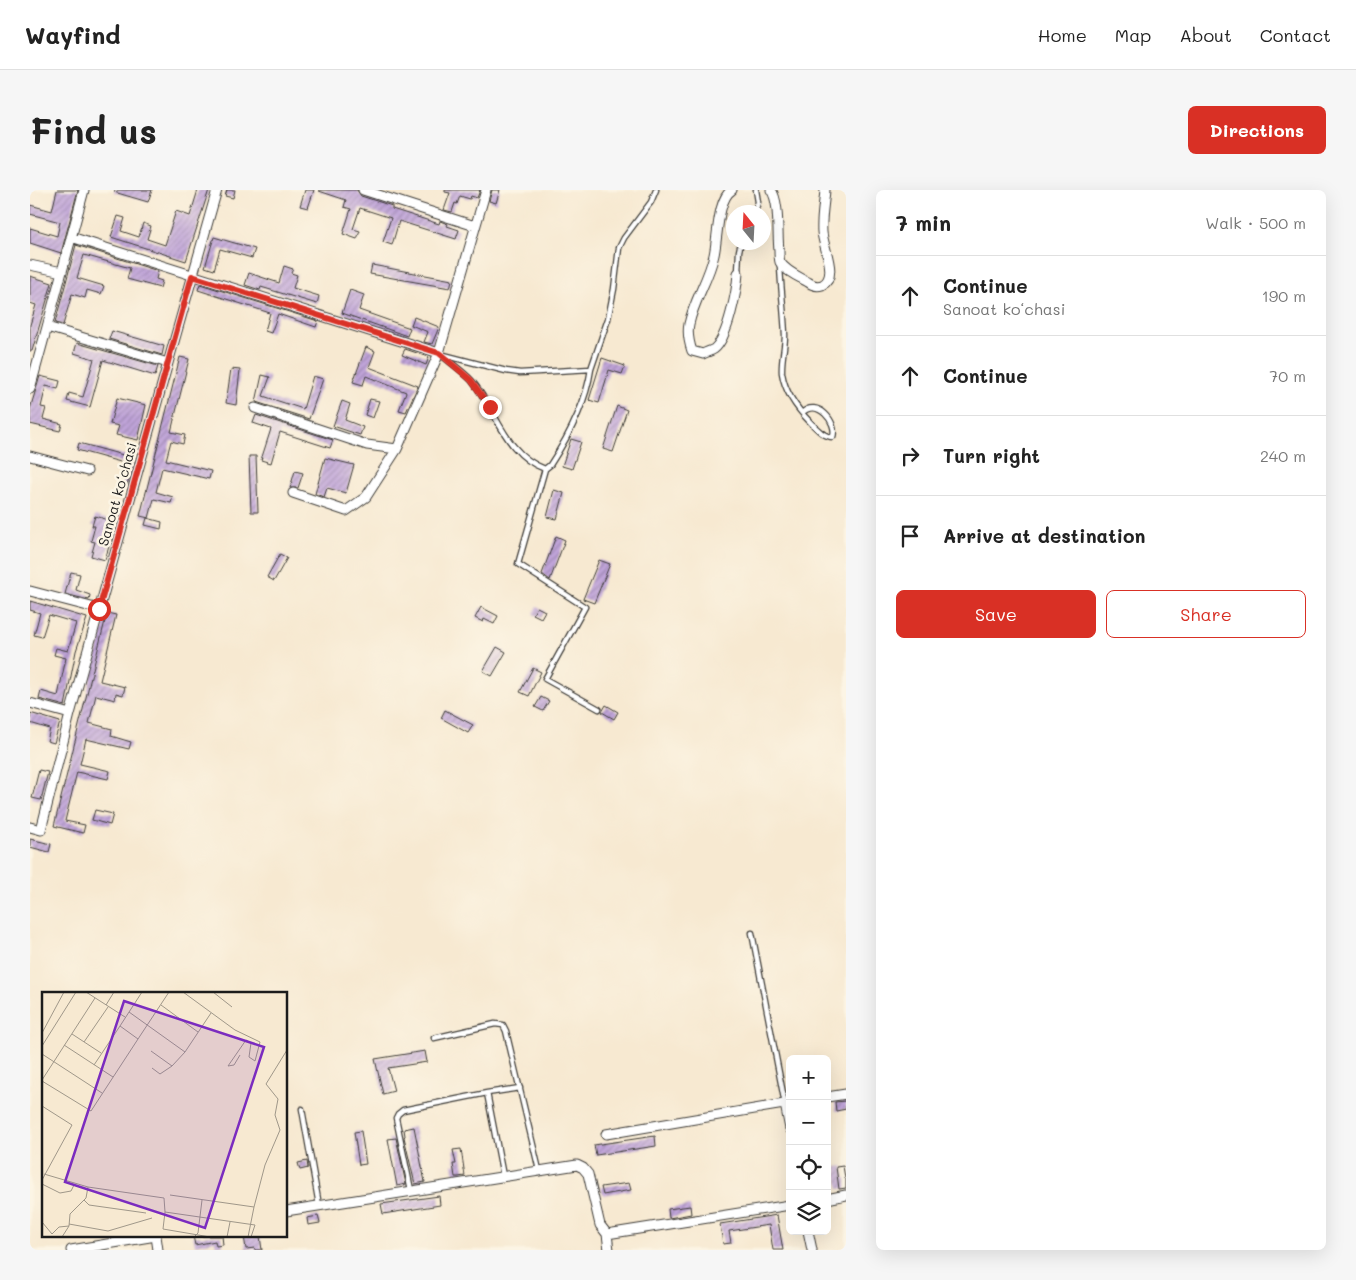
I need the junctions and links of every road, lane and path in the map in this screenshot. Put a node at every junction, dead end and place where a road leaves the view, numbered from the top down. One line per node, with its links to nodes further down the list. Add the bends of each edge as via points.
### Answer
1 (84, 190): 12 (street)
2 (217, 190): 18 (street, Sanoat koʻchasi)
3 (362, 190): 11 (street)
4 (486, 190): 11 (street)
5 (656, 190): 22 (lane, via 619,248 608,319)
6 (732, 190): 17 (street, via 721,209 714,256 689,324 692,350 703,354 714,349 722,336 734,302)
7 (756, 190): 10 (lane)
8 (771, 190): 14 (street, via 776,206)
9 (825, 190): 14 (street, via 822,234 830,269 827,282 813,285 787,270)
10 (757, 205)
11 (475, 226): 20 (street)
12 (71, 237): 16 (street); 18 (street)
13 (738, 250): 17 (lane)
14 (780, 262): 25 (lane, via 785,336 782,373 787,390)
15 (30, 265): 16 (street)
16 (62, 272): 19 (street)
17 (738, 273)
18 (192, 276): 20 (street); 21 (street, Sanoat koʻchasi)
19 (47, 327): 21 (street); 23 (street)
20 (439, 353): 22 (lane, via 520,373); 26 (street); 28 (lane, via 471,380 518,453)
21 (168, 363): 32 (street, Sanoat koʻchasi)
22 (591, 369): 28 (lane, via 586,394 570,431)
23 (30, 389)
24 (255, 408): 26 (street, via 367,445)
25 (802, 413): 25 (lane, via 820,432 833,437 830,420 819,409 808,408)
26 (397, 449): 30 (street, via 366,497 346,511)
27 (30, 456): 29 (street)
28 (545, 469): 34 (lane, via 518,564 585,607 544,679)
29 (87, 472)
30 (293, 493)
31 (30, 590): 32 (street)
32 (99, 609): 35 (street, Sanoat koʻchasi)
33 (30, 703): 35 (street)
34 (599, 709)
35 (70, 714): 36 (street, Sanoat koʻchasi, via 40,830)
36 (30, 828)
37 (752, 933): 43 (lane)
38 (434, 1038): 39 (lane, via 503,1025)
39 (520, 1088): 40 (lane); 47 (lane)
40 (487, 1094): 48 (lane); 49 (lane, via 403,1110 398,1114 396,1118)
41 (846, 1094): 42 (street)
42 (831, 1096)
43 (786, 1100)
44 (786, 1104): 46 (street)
45 (302, 1109): 52 (lane)
46 (606, 1134)
47 (539, 1170): 48 (street); 55 (street, via 577,1165 583,1168 588,1174 600,1225)
48 (503, 1176): 49 (street)
49 (412, 1190): 52 (street)
50 (846, 1195): 51 (street)
51 (831, 1198)
52 (319, 1206): 54 (street)
53 (786, 1206): 55 (street)
54 (288, 1211)
55 (607, 1234): 59 (street)
56 (809, 1235): 60 (street)
57 (144, 1238): 58 (street)
58 (75, 1250)
59 (609, 1250)
60 (812, 1250)

